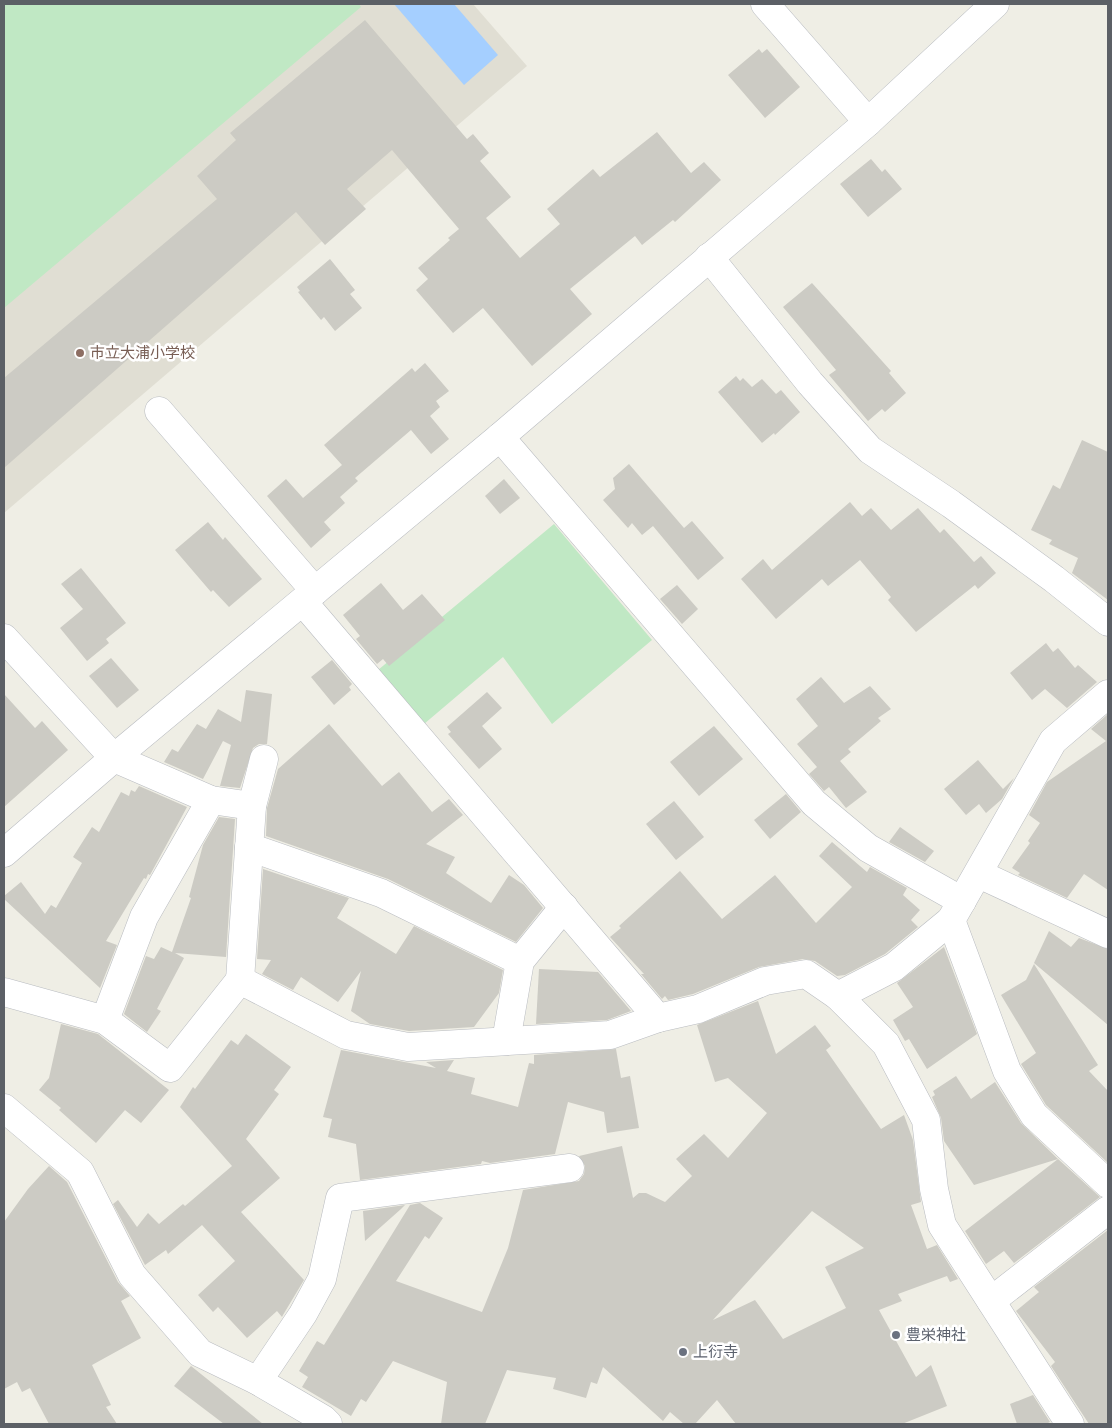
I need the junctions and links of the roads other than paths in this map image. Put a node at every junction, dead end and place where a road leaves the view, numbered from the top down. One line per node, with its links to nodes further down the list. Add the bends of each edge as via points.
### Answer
1 (765, 4): 3 (street)
2 (995, 4): 3 (street)
3 (868, 122): 4 (street)
4 (709, 257): 6 (street); 8 (street, via 810,383 870,450 959,510)
5 (159, 411): 7 (street)
6 (500, 436): 7 (street); 19 (street, via 814,803 868,848)
7 (309, 597): 11 (street); 18 (street)
8 (1108, 622)
9 (4, 638): 11 (street)
10 (1108, 694): 17 (street, via 1053,741)
11 (114, 758): 13 (street); 16 (street)
12 (264, 759): 14 (street)
13 (211, 800): 14 (street); 26 (street, via 144,917)
14 (252, 806): 15 (street)
15 (249, 847): 21 (street, via 381,893); 22 (street)
16 (4, 853)
17 (979, 874): 19 (street); 20 (street)
18 (564, 907): 21 (street); 25 (street)
19 (957, 911): 24 (street, via 894,967); 30 (street, via 1007,1071 1034,1115)
20 (1108, 934)
21 (520, 961): 27 (street)
22 (240, 980): 26 (street, via 170,1068); 27 (street, via 346,1035 408,1047)
23 (4, 992): 26 (street)
24 (838, 996): 25 (street, via 806,974 765,982 698,1009); 32 (street, via 886,1044 926,1120 942,1225)
25 (658, 1018): 27 (street, via 610,1035)
26 (105, 1020)
27 (506, 1042)
28 (4, 1108): 33 (street, via 80,1172 132,1275 200,1353)
29 (570, 1168): 33 (street, via 340,1198 322,1279 303,1314)
30 (1108, 1184)
31 (1108, 1210): 32 (street)
32 (991, 1301): 35 (street)
33 (258, 1381): 34 (street)
34 (328, 1424)
35 (1070, 1424)

